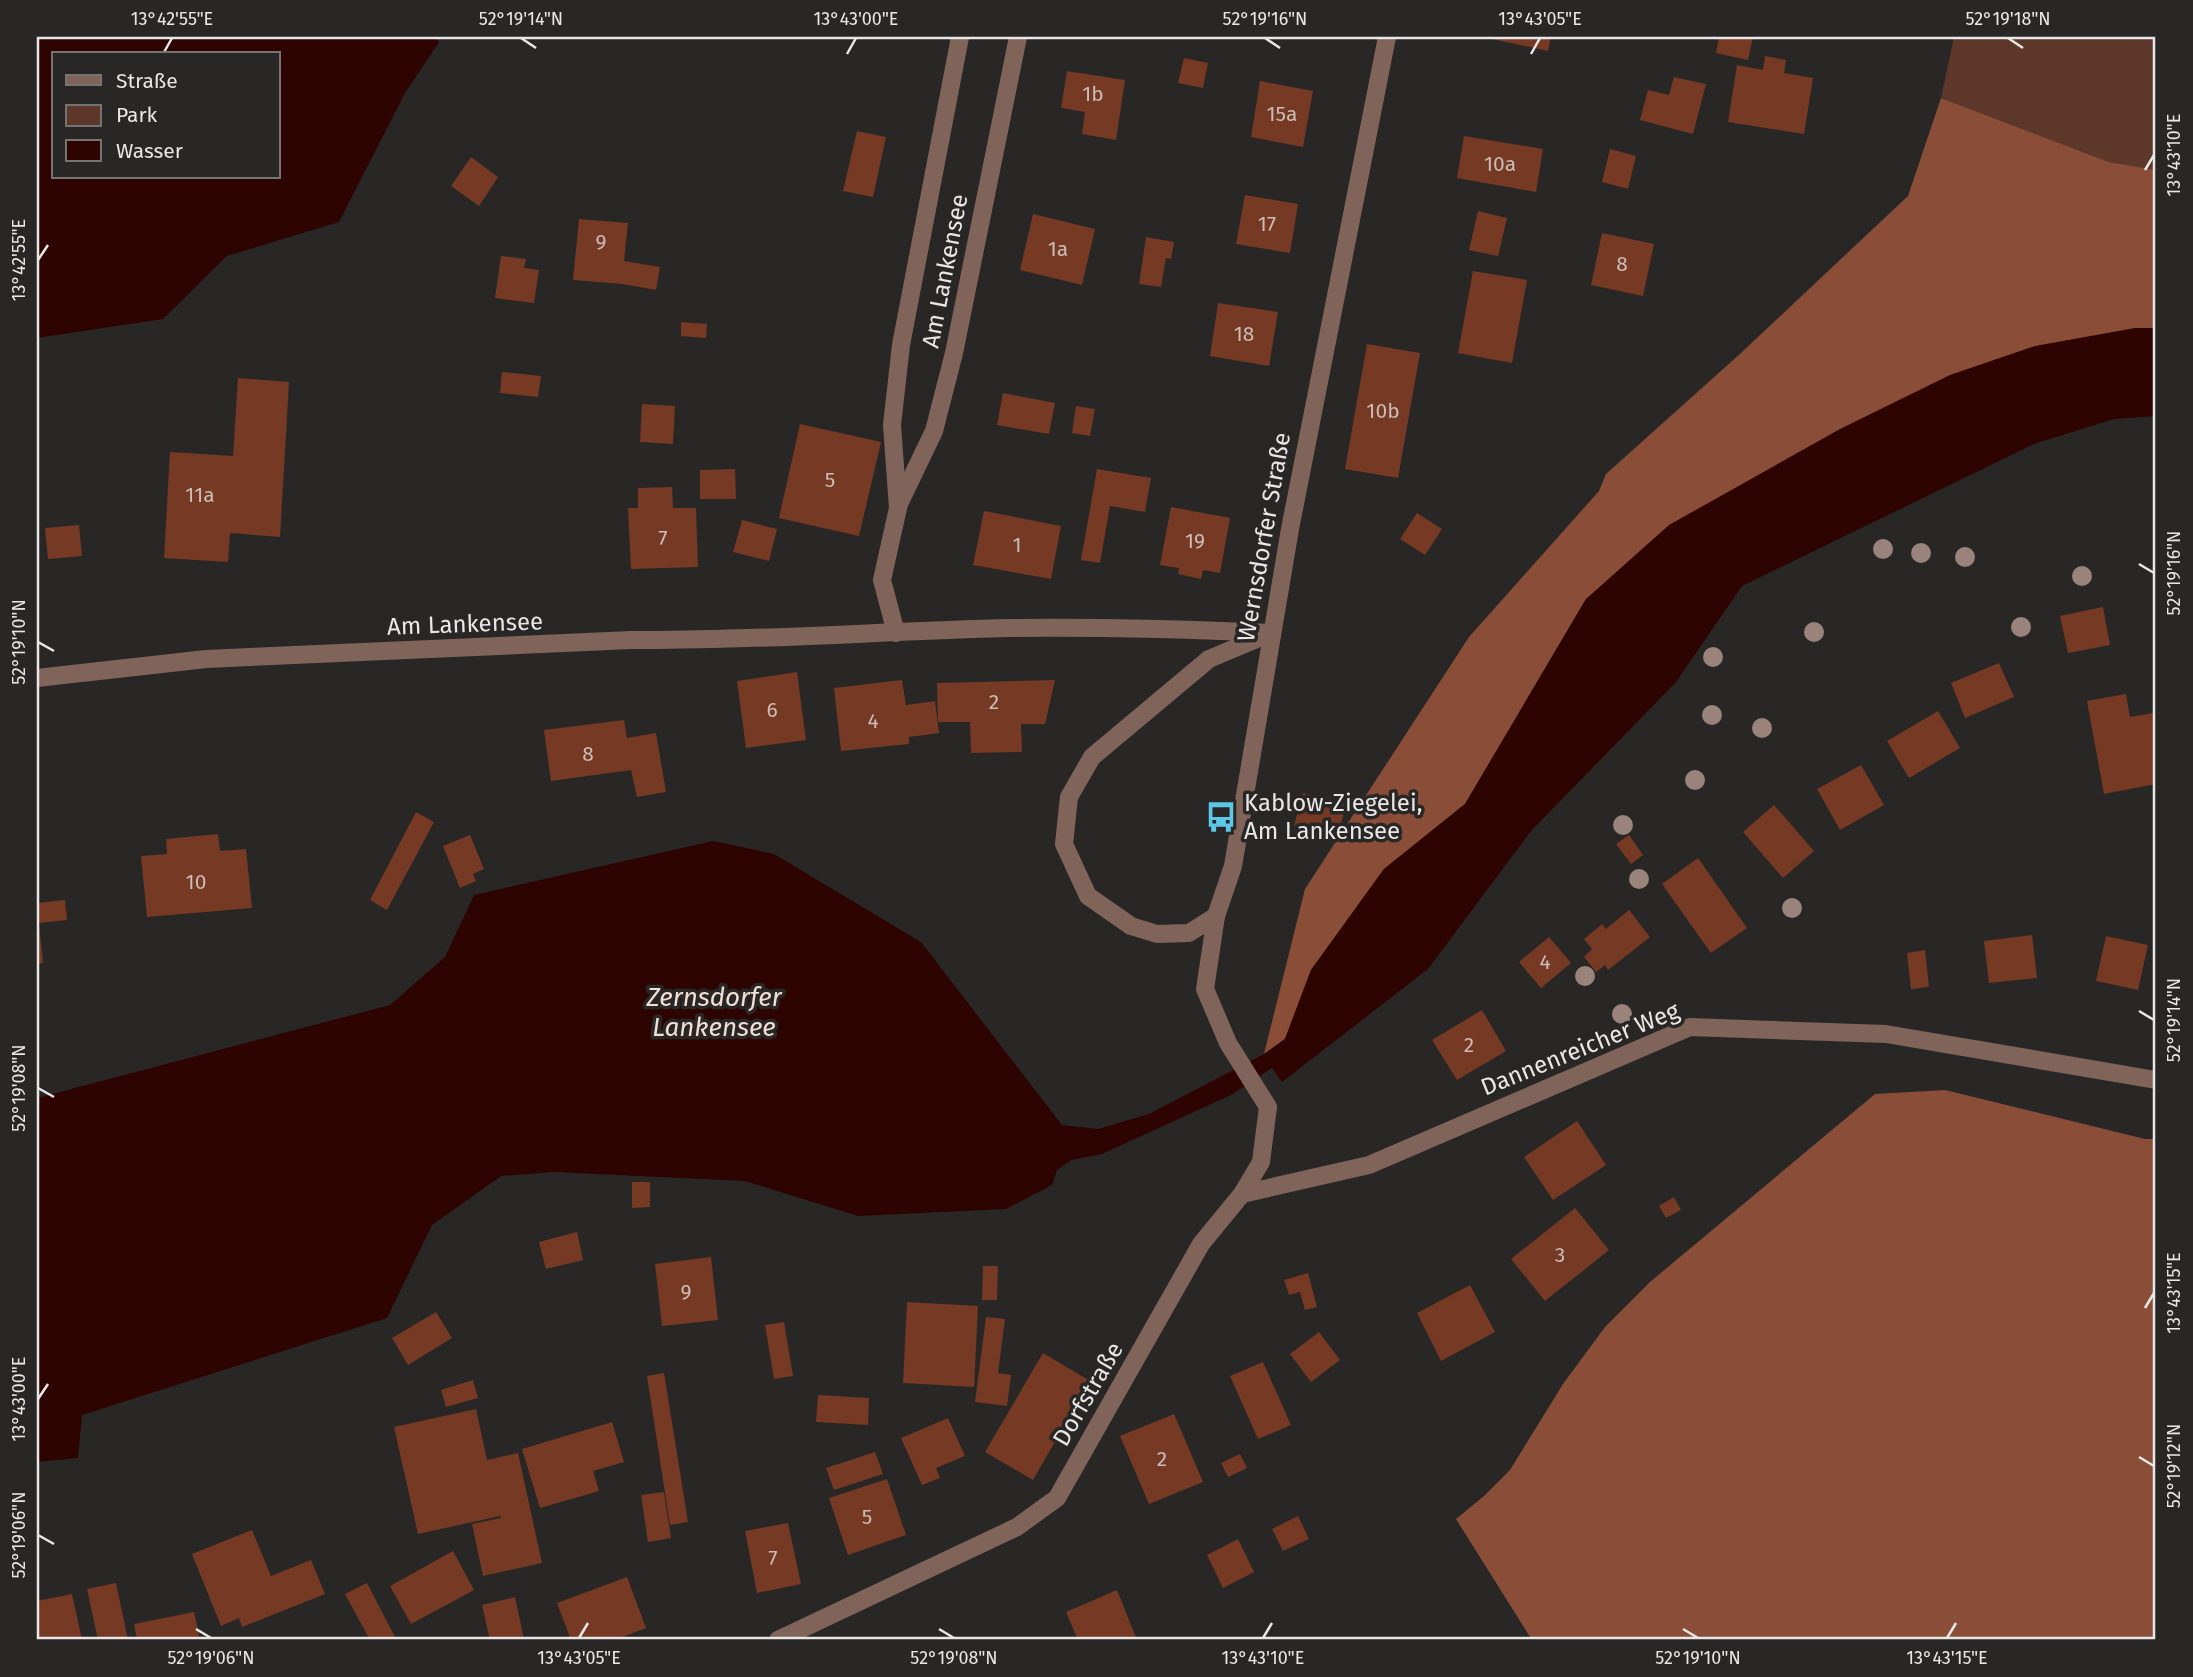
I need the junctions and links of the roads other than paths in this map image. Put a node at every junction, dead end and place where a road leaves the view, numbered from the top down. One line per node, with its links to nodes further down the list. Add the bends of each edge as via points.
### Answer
1 (960, 37): 4 (street, Am Lankensee, via 901,345 892,425)
2 (1018, 37): 4 (street, Am Lankensee, via 934,432)
3 (1387, 37): 6 (street, Wernsdorfer Straße)
4 (898, 508): 5 (street, Am Lankensee, via 883,580)
5 (896, 633): 6 (street, Am Lankensee, via 1132,627); 7 (street, Am Lankensee, via 206,659)
6 (1271, 633): 8 (street, Wernsdorfer Straße, via 1243,815 1233,866); 8 (street, via 1209,659 1092,757 1069,797 1064,844 1088,896 1131,926 1157,934 1189,933)
7 (37, 678)
8 (1216, 916): 9 (street, Wernsdorfer Straße, via 1205,989)
9 (1228, 1043): 11 (street, Dorfstraße, via 1268,1107 1261,1162)
10 (2156, 1080): 11 (street, Dannenreicher Weg, via 1886,1034 1690,1027 1368,1165)
11 (1242, 1194): 12 (street, Dorfstraße, via 1202,1244 1057,1498 1017,1527)
12 (778, 1640)

